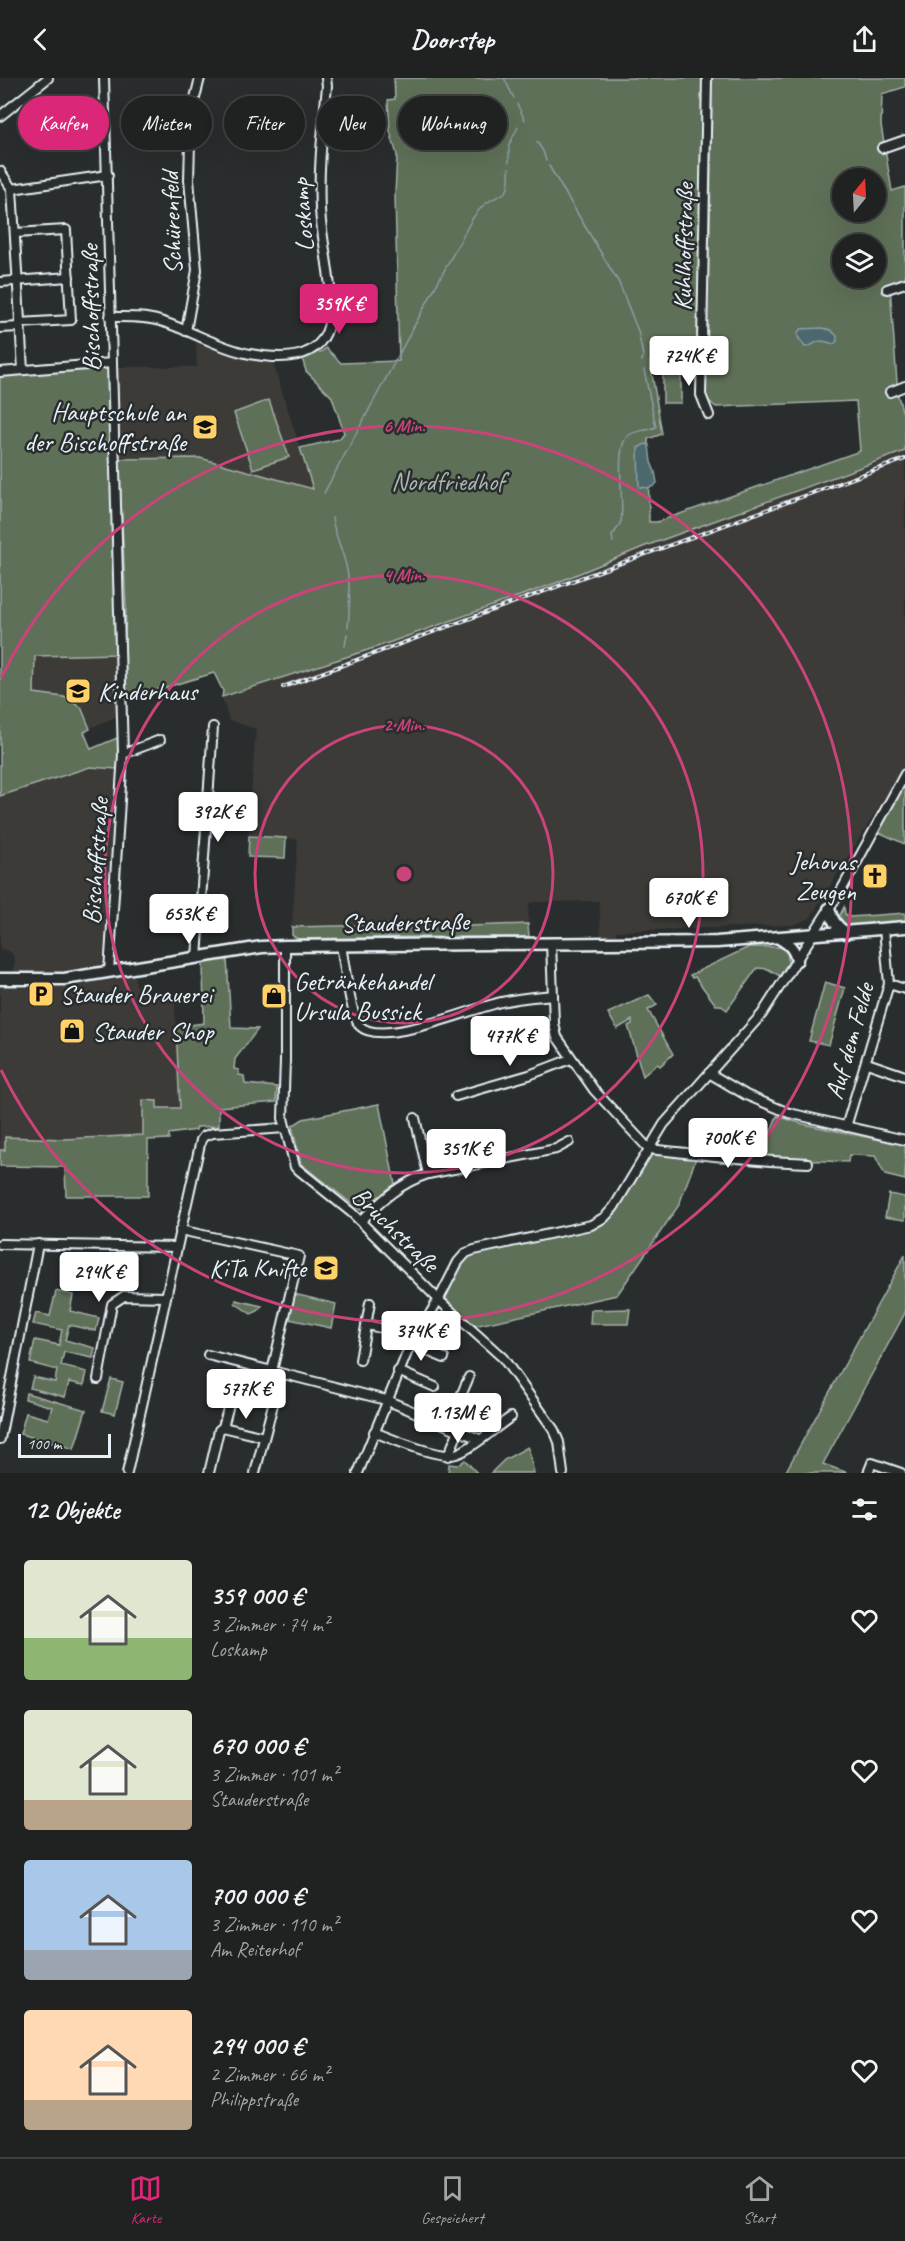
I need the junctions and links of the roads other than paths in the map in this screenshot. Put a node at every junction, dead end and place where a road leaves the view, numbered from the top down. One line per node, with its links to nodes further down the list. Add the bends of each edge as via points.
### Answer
1 (48, 78): 6 (street)
2 (105, 78): 10 (street, Bischoffstraße)
3 (200, 78): 21 (street, Schürenfeld, via 194,102 189,180 197,270)
4 (326, 78): 21 (street, Loskamp, via 320,209 332,305 324,337 298,355 275,357 238,351)
5 (707, 78): 27 (street, Kuhlhoffstraße, via 701,395)
6 (0, 116)
7 (905, 140): 8 (street)
8 (882, 148)
9 (0, 171): 11 (street)
10 (108, 175): 11 (street); 18 (street, Bischoffstraße)
11 (12, 189): 12 (street)
12 (15, 233): 13 (street, via 66,230); 14 (street)
13 (69, 277): 14 (street); 19 (street, via 71,320)
14 (18, 280): 15 (street); 19 (street)
15 (0, 282)
16 (905, 283): 17 (street)
17 (887, 289)
18 (110, 317): 21 (street, Loskamp, via 152,319); 22 (street, Bischoffstraße)
19 (20, 325): 20 (street); 23 (street)
20 (0, 328)
21 (186, 332)
22 (112, 363): 23 (street); 30 (street, Bischoffstraße)
23 (23, 370): 24 (street)
24 (0, 372)
25 (905, 386): 26 (street)
26 (890, 392)
27 (709, 415)
28 (213, 727): 41 (street)
29 (160, 740): 30 (street)
30 (123, 754): 43 (street, Bischoffstraße)
31 (905, 774): 32 (street)
32 (829, 909): 35 (main road, via 837,927); 36 (street)
33 (905, 927): 34 (main road, Stauderstraße)
34 (884, 929): 35 (main road, Stauderstraße); 45 (street, Auf dem Felde)
35 (846, 933): 36 (main road, Stauderstraße)
36 (813, 936): 37 (main road, Stauderstraße); 42 (street)
37 (779, 938): 38 (main road, Stauderstraße, via 690,943); 42 (main road, via 790,945)
38 (551, 943): 39 (main road, Stauderstraße); 47 (street)
39 (341, 945): 40 (main road, Stauderstraße); 47 (street, via 354,1017 361,1028 371,1032 428,1026 493,1004)
40 (285, 946): 41 (main road, Stauderstraße); 54 (street, Bruchstraße)
41 (197, 958): 43 (main road, Stauderstraße)
42 (797, 960): 50 (street, via 762,1014)
43 (109, 972): 44 (main road, Stauderstraße, via 48,980)
44 (0, 980)
45 (889, 984): 46 (street); 49 (street, Auf dem Felde)
46 (905, 989)
47 (553, 995): 48 (street, via 555,1031)
48 (571, 1059): 52 (street); 58 (street)
49 (867, 1063): 51 (street); 55 (street, Auf dem Felde)
50 (709, 1073): 55 (street, via 777,1108); 58 (street, via 664,1124)
51 (905, 1076)
52 (456, 1096)
53 (415, 1118): 60 (street)
54 (285, 1128): 61 (street, Bruchstraße, via 295,1167); 62 (street, via 204,1136)
55 (846, 1128): 56 (street)
56 (905, 1140)
57 (569, 1142): 60 (street, via 556,1149)
58 (649, 1149): 59 (street); 67 (street, via 605,1217 575,1230 470,1251 458,1262)
59 (808, 1163)
60 (428, 1174): 61 (street, via 396,1188)
61 (361, 1221): 67 (street, Bruchstraße)
62 (180, 1230): 65 (street); 75 (street, via 299,1256)
63 (0, 1244): 64 (street)
64 (38, 1244): 65 (street); 87 (street)
65 (176, 1247): 66 (street)
66 (165, 1297): 77 (street, via 124,1296 112,1304); 90 (street)
67 (439, 1299): 70 (street); 94 (street, Bruchstraße, via 512,1368 560,1442)
68 (370, 1303): 69 (street)
69 (367, 1325): 70 (street, via 395,1331); 73 (street)
70 (412, 1342): 72 (street); 74 (street)
71 (208, 1355): 75 (street)
72 (444, 1358)
73 (360, 1360)
74 (398, 1371): 78 (street); 80 (street)
75 (276, 1373): 80 (street); 86 (street)
76 (469, 1377): 82 (street)
77 (98, 1379)
78 (435, 1387)
79 (231, 1396): 83 (street)
80 (386, 1400): 82 (street); 85 (street)
81 (511, 1417): 88 (street)
82 (448, 1426): 84 (street)
83 (223, 1427): 86 (street); 91 (street)
84 (459, 1430): 88 (street); 89 (street)
85 (374, 1432): 89 (street); 93 (street)
86 (264, 1437): 92 (street)
87 (0, 1439)
88 (479, 1439): 89 (street)
89 (448, 1456)
90 (127, 1473)
91 (209, 1473)
92 (255, 1473)
93 (358, 1473)
94 (563, 1473)
95 (868, 1473): 96 (street, via 872,1463)
96 (901, 1473)

